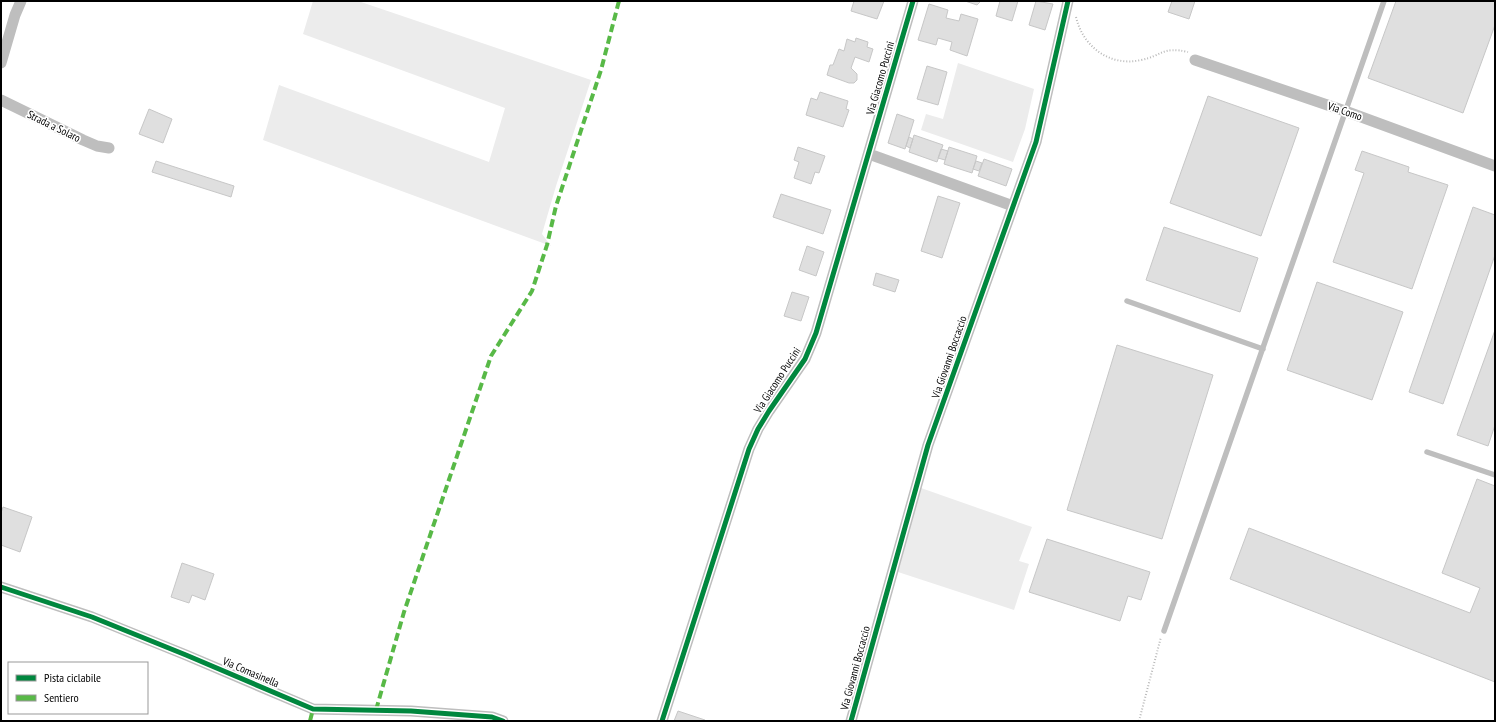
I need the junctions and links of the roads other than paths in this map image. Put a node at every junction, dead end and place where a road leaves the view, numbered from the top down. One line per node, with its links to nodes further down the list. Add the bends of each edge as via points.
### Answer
1 (21, 1): 6 (street)
2 (913, 1): 10 (street, Via Giacomo Puccini)
3 (1068, 1): 12 (street, Via Giovanni Boccaccio, via 1041,126)
4 (1384, 1): 8 (lane)
5 (1198, 61): 8 (street, Via Como)
6 (1, 63)
7 (1, 100): 9 (street, Strada a Solaro, via 83,140)
8 (1345, 111): 11 (street, Via Como); 14 (lane)
9 (109, 148)
10 (868, 154): 12 (street); 20 (street, Via Giacomo Puccini, via 816,333 805,359 769,411 749,449)
11 (1495, 166)
12 (1013, 206): 21 (street, Via Giovanni Boccaccio, via 928,445)
13 (1128, 301): 14 (lane)
14 (1263, 349): 18 (lane)
15 (1427, 452): 16 (lane)
16 (1495, 475)
17 (1, 587): 19 (street, Via Comasinella, via 92,617 313,709 412,711 492,717)
18 (1164, 631)
19 (503, 721)
20 (662, 721)
21 (851, 721)

